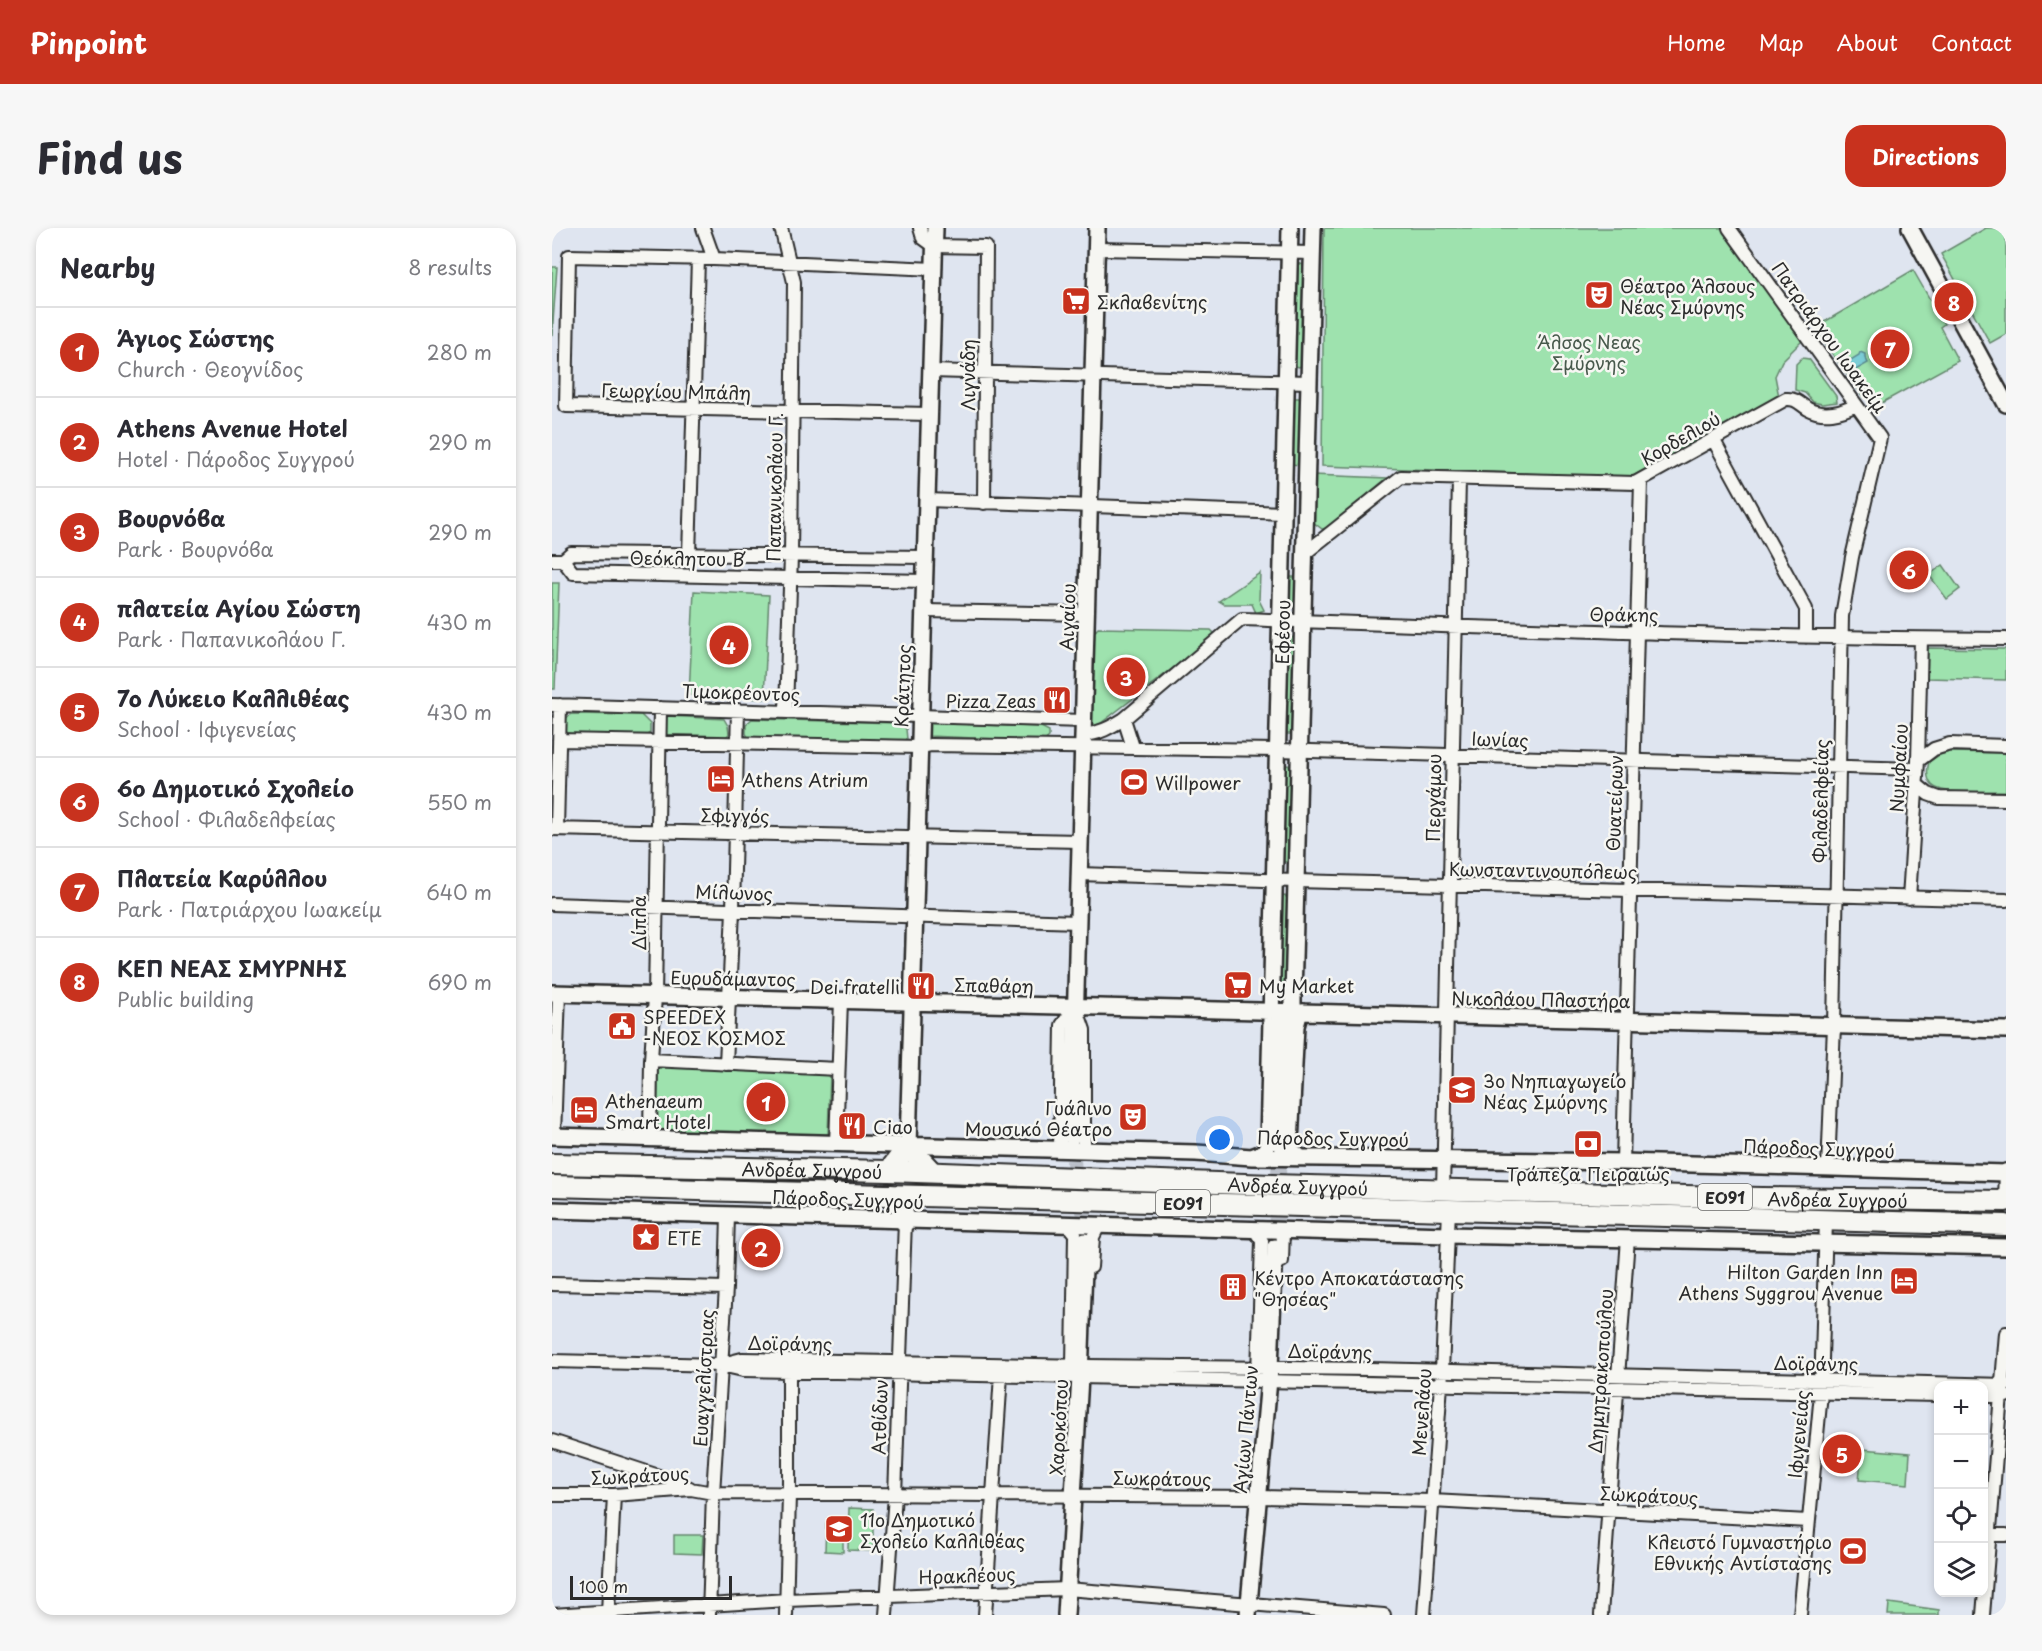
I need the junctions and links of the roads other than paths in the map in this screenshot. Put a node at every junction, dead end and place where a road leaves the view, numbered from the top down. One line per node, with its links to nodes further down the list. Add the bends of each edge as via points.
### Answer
1 (703, 228): 15 (street)
2 (782, 228): 16 (street, Παπανικολάου Γ.)
3 (920, 228): 10 (street, via 922,238)
4 (935, 228): 10 (street, Κράτητος)
5 (1097, 228): 11 (street, Αιγαίου)
6 (1290, 228): 12 (street, Εφέσου)
7 (1313, 228): 13 (street, Εφέσου)
8 (1729, 228): 24 (street, Πατριάρχου Ιωακείμ)
9 (1910, 228): 23 (street)
10 (934, 246): 17 (street, Κράτητος); 19 (street, Λιγνάδη, via 986,247)
11 (1096, 249): 12 (street); 20 (street, Αιγαίου)
12 (1289, 252): 13 (street); 21 (street, Εφέσου)
13 (1312, 253): 22 (street, Εφέσου)
14 (698, 259): 15 (street); 25 (street); 25 (street, Γεωργίου Μπάλη, via 569,256 566,406)
15 (714, 259): 16 (street)
16 (790, 263): 17 (street); 26 (street, Παπανικολάου Γ., via 794,282)
17 (934, 269): 18 (street, Κράτητος)
18 (931, 371): 19 (street); 27 (street, Κράτητος)
19 (985, 373): 20 (street); 33 (street, Λιγνάδη)
20 (1093, 377): 21 (street); 34 (street, Αιγαίου)
21 (1286, 381): 22 (street); 35 (street, Εφέσου)
22 (1308, 382): 36 (street, Εφέσου)
23 (2006, 404)
24 (1856, 405): 28 (street, Πατριάρχου Ιωακείμ); 29 (street, Κορδελιού, via 1839,412 1820,413 1792,398 1786,399)
25 (693, 409): 26 (street, Γεωργίου Μπάλη); 37 (street)
26 (794, 411): 27 (street, Γεωργίου Μπάλη); 38 (street, Παπανικολάου Γ.)
27 (929, 414): 32 (street, Κράτητος)
28 (1880, 438): 50 (street, Φιλαδελφείας, via 1852,557)
29 (1713, 439): 31 (street, Κορδελιού); 49 (street, via 1806,609)
30 (1459, 480): 31 (street, Κορδελιού); 36 (street, Κορδελιού, via 1401,477); 47 (street, Περγάμου)
31 (1641, 481): 48 (street, Θυατείρων)
32 (927, 500): 33 (street); 39 (street, Κράτητος)
33 (984, 503): 34 (street)
34 (1089, 506): 35 (street); 44 (street, Αιγαίου)
35 (1283, 513): 45 (street, Εφέσου)
36 (1304, 554): 46 (street, Εφέσου)
37 (688, 555): 38 (street, Θεόκλητου Β΄); 40 (street, Θεόκλητου Β΄, via 571,553)
38 (791, 556): 39 (street, Θεόκλητου Β΄); 41 (street, Παπανικολάου Γ.)
39 (925, 557): 42 (street, Κράτητος)
40 (557, 560): 41 (street, Θεόκλητου Β΄, via 573,573)
41 (790, 578): 42 (street, Θεόκλητου Β΄); 56 (street, Παπανικολάου Γ.)
42 (924, 581): 43 (street, Κράτητος)
43 (924, 611): 44 (street); 57 (street, Κράτητος)
44 (1086, 614): 59 (street, Αιγαίου)
45 (1280, 620): 46 (street, Θράκης); 58 (street, Θράκης, via 1242,619); 66 (street, Εφέσου)
46 (1302, 621): 47 (street, Θράκης); 67 (street, Εφέσου)
47 (1455, 628): 48 (street, Θράκης); 68 (street, Περγάμου)
48 (1637, 632): 49 (street, Θράκης); 69 (street, Θυατείρων)
49 (1806, 637): 50 (street, Θράκης)
50 (1841, 639): 51 (street, Θράκης); 71 (street, Φιλαδελφείας)
51 (1921, 639): 52 (street, Θράκης); 70 (street, Νυμφαίου)
52 (2006, 639)
53 (556, 705): 54 (street, Τιμοκρέοντος); 60 (street)
54 (660, 708): 55 (street, Τιμοκρέοντος); 61 (street, Δίπλα)
55 (738, 710): 56 (street, Τιμοκρέοντος); 62 (street)
56 (786, 711): 57 (street, Τιμοκρέοντος)
57 (921, 715): 59 (street, Τιμοκρέοντος); 64 (street, Κράτητος)
58 (1124, 719): 59 (street, via 1094,734); 65 (street)
59 (1083, 734): 64 (street); 65 (street, Ιωνίας); 79 (street, Αιγαίου)
60 (559, 741): 61 (street); 72 (street)
61 (659, 742): 62 (street); 76 (street, Δίπλα)
62 (737, 743): 64 (street); 77 (street)
63 (2006, 746): 70 (street, via 1950,744 1934,749)
64 (920, 747): 78 (street, Κράτητος)
65 (1133, 747): 66 (street, Ιωνίας)
66 (1277, 750): 67 (street, Ιωνίας); 81 (street, Εφέσου)
67 (1299, 750): 68 (street, Ιωνίας); 82 (street, Εφέσου)
68 (1452, 755): 69 (street, Ιωνίας); 83 (street, Περγάμου)
69 (1634, 761): 71 (street, Ιωνίας); 84 (street, Θυατείρων)
70 (1917, 765): 71 (street, Ιωνίας); 73 (street, Νυμφαίου)
71 (1839, 767): 85 (street, Φιλαδελφείας)
72 (555, 768): 75 (street)
73 (1916, 784): 74 (street, via 1939,798); 86 (street, Νυμφαίου)
74 (2006, 799)
75 (555, 829): 76 (street, Σφιγγός)
76 (657, 831): 77 (street, Σφιγγός); 89 (street, Δίπλα)
77 (734, 833): 78 (street, Σφιγγός); 90 (street)
78 (917, 837): 79 (street, Σφιγγός); 91 (street, Κράτητος)
79 (1080, 841): 80 (street, Αιγαίου)
80 (1079, 874): 81 (street, Κωνσταντινουπόλεως); 92 (street, Αιγαίου)
81 (1274, 880): 82 (street, Κωνσταντινουπόλεως); 99 (street, Εφέσου)
82 (1296, 882): 83 (street, Κωνσταντινουπόλεως); 100 (street, Εφέσου)
83 (1449, 886): 84 (street, Κωνσταντινουπόλεως); 101 (street, Περγάμου)
84 (1630, 890): 85 (street, Κωνσταντινουπόλεως); 102 (street, Θυατείρων)
85 (1835, 896): 86 (street, Κωνσταντινουπόλεως); 103 (street, Φιλαδελφείας)
86 (1909, 898): 87 (street, Κωνσταντινουπόλεως)
87 (2006, 900)
88 (552, 904): 89 (street, Μίλωνος)
89 (656, 908): 90 (street, Μίλωνος); 94 (street, Δίπλα)
90 (733, 910): 91 (street, Μίλωνος); 95 (street)
91 (915, 916): 92 (street, Μίλωνος); 97 (street, Κράτητος)
92 (1078, 922): 98 (street, Αιγαίου)
93 (556, 993): 94 (street, Ευρυδάμαντος); 108 (street)
94 (656, 996): 95 (street, Ευρυδάμαντος); 105 (street, Δίπλα)
95 (729, 998): 96 (street, Ευρυδάμαντος); 106 (street)
96 (841, 1000): 97 (street, Ευρυδάμαντος); 107 (street)
97 (912, 1002): 98 (street, Σπαθάρη); 113 (street, Κράτητος)
98 (1076, 1006): 99 (street); 109 (street, Αιγαίου); 114 (street, Αιγαίου, via 1062,1025); 115 (street, Αιγαίου, via 1084,1030)
99 (1272, 1011): 100 (street); 116 (street, Εφέσου, via 1268,1144 1264,1152)
100 (1294, 1014): 101 (street, Νικολάου Πλαστήρα); 112 (street); 117 (street, via 1299,1015 1290,1143 1292,1151)
101 (1446, 1016): 102 (street, Νικολάου Πλαστήρα); 118 (street, Περγάμου)
102 (1627, 1020): 103 (street, Νικολάου Πλαστήρα); 119 (street, Θυατείρων)
103 (1834, 1026): 104 (street, Νικολάου Πλαστήρα); 121 (street, Φιλαδελφείας)
104 (2006, 1030)
105 (651, 1060): 106 (street); 110 (street, Δίπλα)
106 (726, 1064): 107 (street)
107 (838, 1069): 111 (street)
108 (553, 1136): 110 (street, Πάροδος Συγγρού)
109 (1072, 1137)
110 (650, 1139): 111 (street, Πάροδος Συγγρού)
111 (836, 1144): 113 (street, Πάροδος Συγγρού)
112 (1280, 1144)
113 (908, 1146): 114 (street, Πάροδος Συγγρού); 122 (highway); 123 (highway)
114 (1060, 1149): 115 (street, Πάροδος Συγγρού)
115 (1084, 1150): 116 (street, Πάροδος Συγγρού)
116 (1252, 1157): 117 (street, Πάροδος Συγγρού)
117 (1300, 1157): 118 (street, Πάροδος Συγγρού)
118 (1443, 1159): 119 (street, Πάροδος Συγγρού); 126 (street, Περγάμου)
119 (1623, 1162): 121 (street, Πάροδος Συγγρού)
120 (552, 1164): 122 (highway, Ανδρέα Συγγρού / ΕΟ91)
121 (1828, 1168): 124 (street, Πάροδος Συγγρού)
122 (889, 1171): 123 (highway, Ανδρέα Συγγρού / ΕΟ91)
123 (932, 1172): 126 (highway, Ανδρέα Συγγρού / ΕΟ91)
124 (2006, 1172): 129 (street)
125 (552, 1186): 127 (highway, Ανδρέα Συγγρού / ΕΟ91)
126 (1443, 1190): 129 (highway, Ανδρέα Συγγρού / ΕΟ91)
127 (890, 1195): 128 (highway, Ανδρέα Συγγρού / ΕΟ91); 134 (highway, via 901,1207)
128 (918, 1196): 131 (highway, Ανδρέα Συγγρού / ΕΟ91); 134 (highway, via 908,1207)
129 (2005, 1201)
130 (552, 1210): 132 (street, Πάροδος Συγγρού)
131 (1449, 1210): 133 (highway, Ανδρέα Συγγρού / ΕΟ91); 140 (street, Μενελάου)
132 (728, 1215): 134 (street, Πάροδος Συγγρού); 147 (street, Ευαγγελίστριας)
133 (1826, 1220): 137 (highway, Ανδρέα Συγγρού / ΕΟ91); 143 (street, Ιφιγενείας)
134 (905, 1221): 135 (street, Πάροδος Συγγρού); 151 (street, Ατθίδων)
135 (1067, 1224): 136 (street, Πάροδος Συγγρού); 152 (street, Χαροκόπου, via 1075,1234)
136 (1099, 1225): 138 (street, Πάροδος Συγγρού); 152 (street, Χαροκόπου, via 1093,1237)
137 (2006, 1225)
138 (1254, 1229): 139 (street, Πάροδος Συγγρού); 155 (street, Αγίων Πάντων, via 1262,1241)
139 (1283, 1230): 140 (street, Πάροδος Συγγρού); 155 (street, Αγίων Πάντων)
140 (1448, 1235): 141 (street, Πάροδος Συγγρού); 156 (street, Μενελάου)
141 (1628, 1238): 143 (street, Πάροδος Συγγρού); 157 (street, Δημητρακοπούλου)
142 (1085, 1241): 152 (street, Χαροκόπου)
143 (1824, 1243): 145 (street, Πάροδος Συγγρού); 158 (street, Ιφιγενείας)
144 (1275, 1247): 155 (street, Αγίων Πάντων)
145 (2006, 1247)
146 (552, 1284): 147 (street)
147 (726, 1288): 150 (street, Ευαγγελίστριας)
148 (2006, 1333): 159 (street)
149 (552, 1361): 150 (street)
150 (721, 1365): 151 (street, Δοϊράνης, via 742,1359); 153 (street, Δοϊράνης, via 743,1370); 164 (street, Ευαγγελίστριας)
151 (899, 1368): 152 (street, Δοϊράνης); 153 (street, Δοϊράνης); 154 (street, Δοϊράνης); 167 (street, Ατθίδων)
152 (1080, 1369): 154 (street, Δοϊράνης); 155 (street, Δοϊράνης); 169 (street, Χαροκόπου)
153 (789, 1371): 165 (street)
154 (1001, 1375): 168 (street)
155 (1268, 1375): 156 (street, Δοϊράνης); 171 (street, Αγίων Πάντων)
156 (1441, 1377): 157 (street, Δοϊράνης); 172 (street, Μενελάου)
157 (1617, 1382): 158 (street, Δοϊράνης); 173 (street, Δημητρακοπούλου)
158 (1821, 1387): 159 (street, Δοϊράνης); 160 (street, Δοϊράνης); 174 (street, Ιφιγενείας)
159 (2004, 1391): 161 (street); 175 (street)
160 (1934, 1395)
161 (1988, 1395)
162 (552, 1441): 163 (street)
163 (691, 1489): 164 (street, Σωκράτους); 166 (street, Σωκράτους)
164 (713, 1493): 165 (street, Σωκράτους); 181 (street, Ευαγγελίστριας)
165 (789, 1494): 167 (street, Σωκράτους); 180 (street)
166 (614, 1495): 170 (street, Σωκράτους); 183 (street)
167 (895, 1495): 168 (street, Σωκράτους); 179 (street, Ατθίδων)
168 (994, 1495): 169 (street, Σωκράτους); 178 (street)
169 (1073, 1495): 171 (street, Σωκράτους); 177 (street, Χαροκόπου)
170 (552, 1496)
171 (1259, 1497): 172 (street, Σωκράτους); 182 (street, Αγίων Πάντων)
172 (1432, 1501): 173 (street, Σωκράτους); 192 (street, Μενελάου)
173 (1608, 1510): 174 (street, Σωκράτους); 193 (street, Δημητρακοπούλου)
174 (1808, 1521): 194 (street, Ιφιγενείας)
175 (1990, 1535): 176 (street); 195 (street)
176 (2006, 1535)
177 (1067, 1589): 178 (street, Ηρακλέους); 182 (street, Ηρακλέους); 190 (street, Χαροκόπου)
178 (986, 1592): 179 (street, Ηρακλέους); 189 (street)
179 (888, 1596): 180 (street, Ηρακλέους); 188 (street, Ατθίδων)
180 (787, 1600): 181 (street, Ηρακλέους); 187 (street)
181 (710, 1610): 184 (street, Ηρακλέους)
182 (1249, 1610): 185 (street, Ηρακλέους)
183 (608, 1612): 184 (street, Ηρακλέους); 186 (street, Ηρακλέους)
184 (621, 1613)
185 (1353, 1614): 191 (street, Ηρακλέους)
186 (552, 1615)
187 (786, 1615)
188 (886, 1615)
189 (985, 1615)
190 (1066, 1615)
191 (1384, 1615)
192 (1424, 1615)
193 (1601, 1615)
194 (1800, 1615)
195 (1983, 1615)

